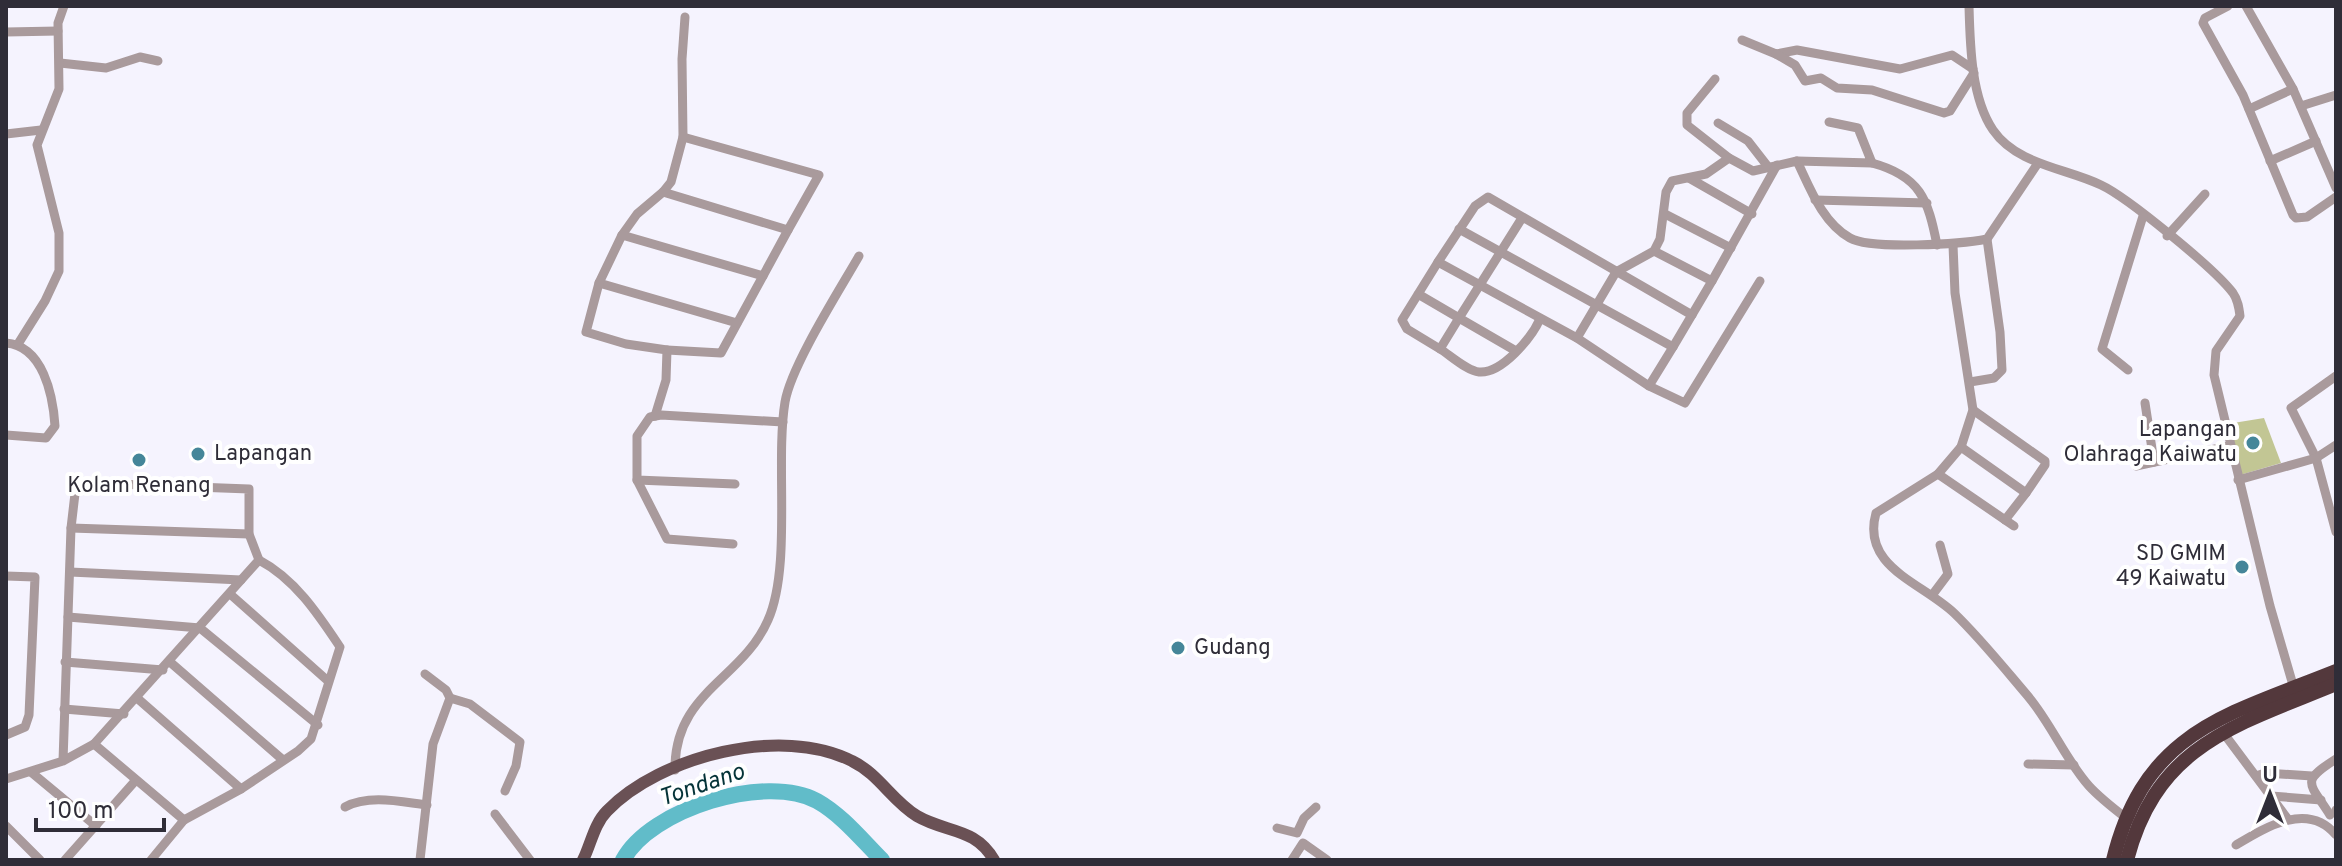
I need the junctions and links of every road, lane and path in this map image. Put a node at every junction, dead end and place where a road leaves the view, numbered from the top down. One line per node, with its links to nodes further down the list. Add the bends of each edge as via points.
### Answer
1 (64, 6): 6 (street)
2 (1969, 6): 12 (street)
3 (2228, 6): 17 (street, via 2203,23)
4 (2246, 6): 14 (street)
5 (685, 17): 22 (street)
6 (58, 31): 7 (street); 11 (street)
7 (6, 32)
8 (1742, 40): 9 (street)
9 (1776, 54): 12 (street, via 1797,50 1900,69 1952,55); 12 (street, via 1795,65 1805,81 1821,78 1837,88 1872,90 1944,113)
10 (158, 61): 11 (street, via 140,57 110,68)
11 (60, 63): 20 (street, via 59,89)
12 (1973, 71): 28 (street, via 1994,132)
13 (1715, 79): 24 (street, via 1685,122)
14 (2293, 89): 16 (street); 17 (street)
15 (2336, 95): 16 (street)
16 (2301, 106): 23 (street)
17 (2249, 109): 26 (street)
18 (1829, 122): 27 (street, via 1858,128)
19 (1718, 123): 29 (street, via 1748,141)
20 (41, 130): 21 (street); 67 (street, via 37,154 57,221 59,271)
21 (6, 134)
22 (683, 137): 32 (street, via 671,182); 42 (street, via 819,175)
23 (2316, 141): 26 (street); 31 (street)
24 (1729, 158): 29 (street, via 1753,171); 30 (street, via 1714,171)
25 (1797, 161): 27 (street); 29 (street); 35 (street)
26 (2270, 161): 34 (street, via 2296,218 2307,217)
27 (1872, 163): 36 (street, via 1904,175)
28 (2038, 163): 39 (street, via 2102,185); 45 (street)
29 (1773, 167): 38 (street)
30 (1689, 178): 37 (street, via 1677,178 1669,186); 38 (street)
31 (2336, 188)
32 (663, 192): 42 (street); 43 (street)
33 (2205, 194): 44 (street)
34 (2336, 197)
35 (1815, 200): 36 (street); 46 (street, via 1853,240)
36 (1927, 203): 46 (street)
37 (1665, 214): 48 (street); 49 (street)
38 (1752, 214): 48 (street)
39 (2143, 216): 44 (street); 72 (street, via 2102,349)
40 (1522, 218): 41 (street, via 1485,197); 50 (street); 53 (street)
41 (1459, 229): 50 (street); 52 (street)
42 (788, 230): 54 (street)
43 (622, 235): 54 (street); 57 (street)
44 (2167, 236): 82 (street, via 2214,274 2237,301 2240,316 2213,363)
45 (1987, 239): 47 (street); 74 (street, via 2002,370 1994,378)
46 (1937, 245): 47 (street)
47 (1953, 245): 74 (street)
48 (1731, 248): 55 (street)
49 (1654, 251): 53 (street); 55 (street)
50 (1498, 253): 58 (street); 60 (street)
51 (859, 256): 79 (street, via 788,386)
52 (1438, 262): 58 (street); 59 (street)
53 (1616, 272): 60 (street); 61 (street)
54 (763, 276): 64 (street)
55 (1712, 281): 61 (street)
56 (1760, 281): 75 (street, via 1685,403)
57 (599, 283): 64 (street); 70 (street, via 586,332)
58 (1478, 286): 62 (street); 63 (street)
59 (1418, 294): 62 (street); 69 (street, via 1403,326)
60 (1594, 305): 65 (street); 68 (street)
61 (1692, 315): 68 (street)
62 (1459, 318): 69 (street); 71 (street)
63 (1540, 319): 65 (street); 71 (street, via 1530,340)
64 (737, 323): 70 (street, via 721,353)
65 (1577, 338): 75 (street)
66 (6, 343): 67 (street)
67 (18, 344): 80 (street, via 36,359 50,391 55,430 46,438)
68 (1673, 347): 75 (street)
69 (1440, 349): 71 (street, via 1479,372)
70 (667, 350): 78 (street, via 666,380)
71 (1516, 351)
72 (2128, 370)
73 (2336, 376): 84 (street, via 2291,408)
74 (1970, 382): 77 (street)
75 (1649, 386)
76 (2145, 403): 85 (street)
77 (1973, 410): 83 (street); 91 (street, via 2045,461)
78 (655, 416): 79 (street); 88 (street, via 637,436)
79 (783, 422): 125 (street, via 779,561 769,618 755,645 693,707 678,744)
80 (6, 435)
81 (2336, 445): 84 (street)
82 (2229, 446): 85 (street); 89 (street)
83 (1961, 447): 87 (street); 91 (street)
84 (2316, 458): 89 (street); 93 (street)
85 (2154, 462): 86 (street)
86 (2136, 466)
87 (1938, 474): 91 (street, via 2010,523); 102 (street, via 1876,513 1872,528 1883,563)
88 (637, 480): 90 (street); 95 (street, via 667,539)
89 (2238, 480): 111 (street)
90 (735, 484)
91 (2026, 493)
92 (71, 528): 94 (street); 94 (street, via 74,490 80,484 244,487 251,494); 98 (street)
93 (2336, 532)
94 (249, 534): 97 (street)
95 (733, 544)
96 (1940, 545): 102 (street, via 1948,574)
97 (259, 560): 100 (street); 109 (street, via 310,603 340,647)
98 (70, 572): 100 (street); 103 (street)
99 (6, 576): 118 (street, via 35,577 29,715 25,727)
100 (241, 580): 101 (street)
101 (230, 594): 104 (street); 109 (street)
102 (1933, 594): 124 (street, via 2028,695)
103 (68, 617): 104 (street); 105 (street)
104 (200, 628): 106 (street); 116 (street)
105 (65, 662): 106 (street); 114 (street)
106 (166, 666): 112 (street); 121 (street)
107 (2336, 671): 111 (highway)
108 (425, 674): 113 (street)
109 (328, 681): 116 (street)
110 (2336, 684): 117 (highway)
111 (2293, 685): 140 (highway, via 2239,707 2160,761)
112 (137, 698): 115 (street); 131 (street)
113 (450, 698): 132 (street, via 470,704 520,742); 135 (street, via 433,744)
114 (64, 709): 115 (street); 122 (street)
115 (124, 714): 119 (street)
116 (318, 725): 121 (street, via 311,739)
117 (2222, 731): 127 (street); 160 (highway, via 2168,774 2147,804)
118 (6, 735)
119 (94, 744): 122 (street); 130 (street)
120 (2336, 759): 128 (street)
121 (283, 760): 131 (street)
122 (63, 761): 126 (street)
123 (2028, 764): 124 (street)
124 (2074, 765): 140 (street)
125 (675, 770): 150 (main road, via 765,743 829,752 869,771 914,814 971,834); 156 (main road, via 644,782 607,810)
126 (31, 772): 129 (street); 144 (street)
127 (2256, 776): 128 (street); 133 (street)
128 (2312, 776): 134 (street, via 2311,786)
129 (6, 779)
130 (136, 780): 142 (street); 144 (street)
131 (241, 789): 142 (street)
132 (505, 791)
133 (2271, 796): 134 (street); 141 (street)
134 (2321, 800): 138 (street)
135 (427, 805): 136 (street, via 375,800); 154 (street)
136 (345, 807)
137 (1316, 807): 146 (street)
138 (2332, 813): 141 (street); 147 (street)
139 (495, 814): 155 (street)
140 (2126, 818): 159 (highway)
141 (2287, 818): 149 (street)
142 (184, 820): 153 (street)
143 (6, 826): 151 (street)
144 (96, 826): 152 (street)
145 (1277, 828): 146 (street)
146 (1297, 833): 148 (street)
147 (2336, 835)
148 (1303, 843): 157 (street); 158 (street)
149 (2236, 845)
150 (992, 856)
151 (40, 860)
152 (65, 860)
153 (151, 860)
154 (420, 860)
155 (530, 860)
156 (583, 860)
157 (1292, 860)
158 (1327, 860)
159 (2113, 860)
160 (2127, 860)

